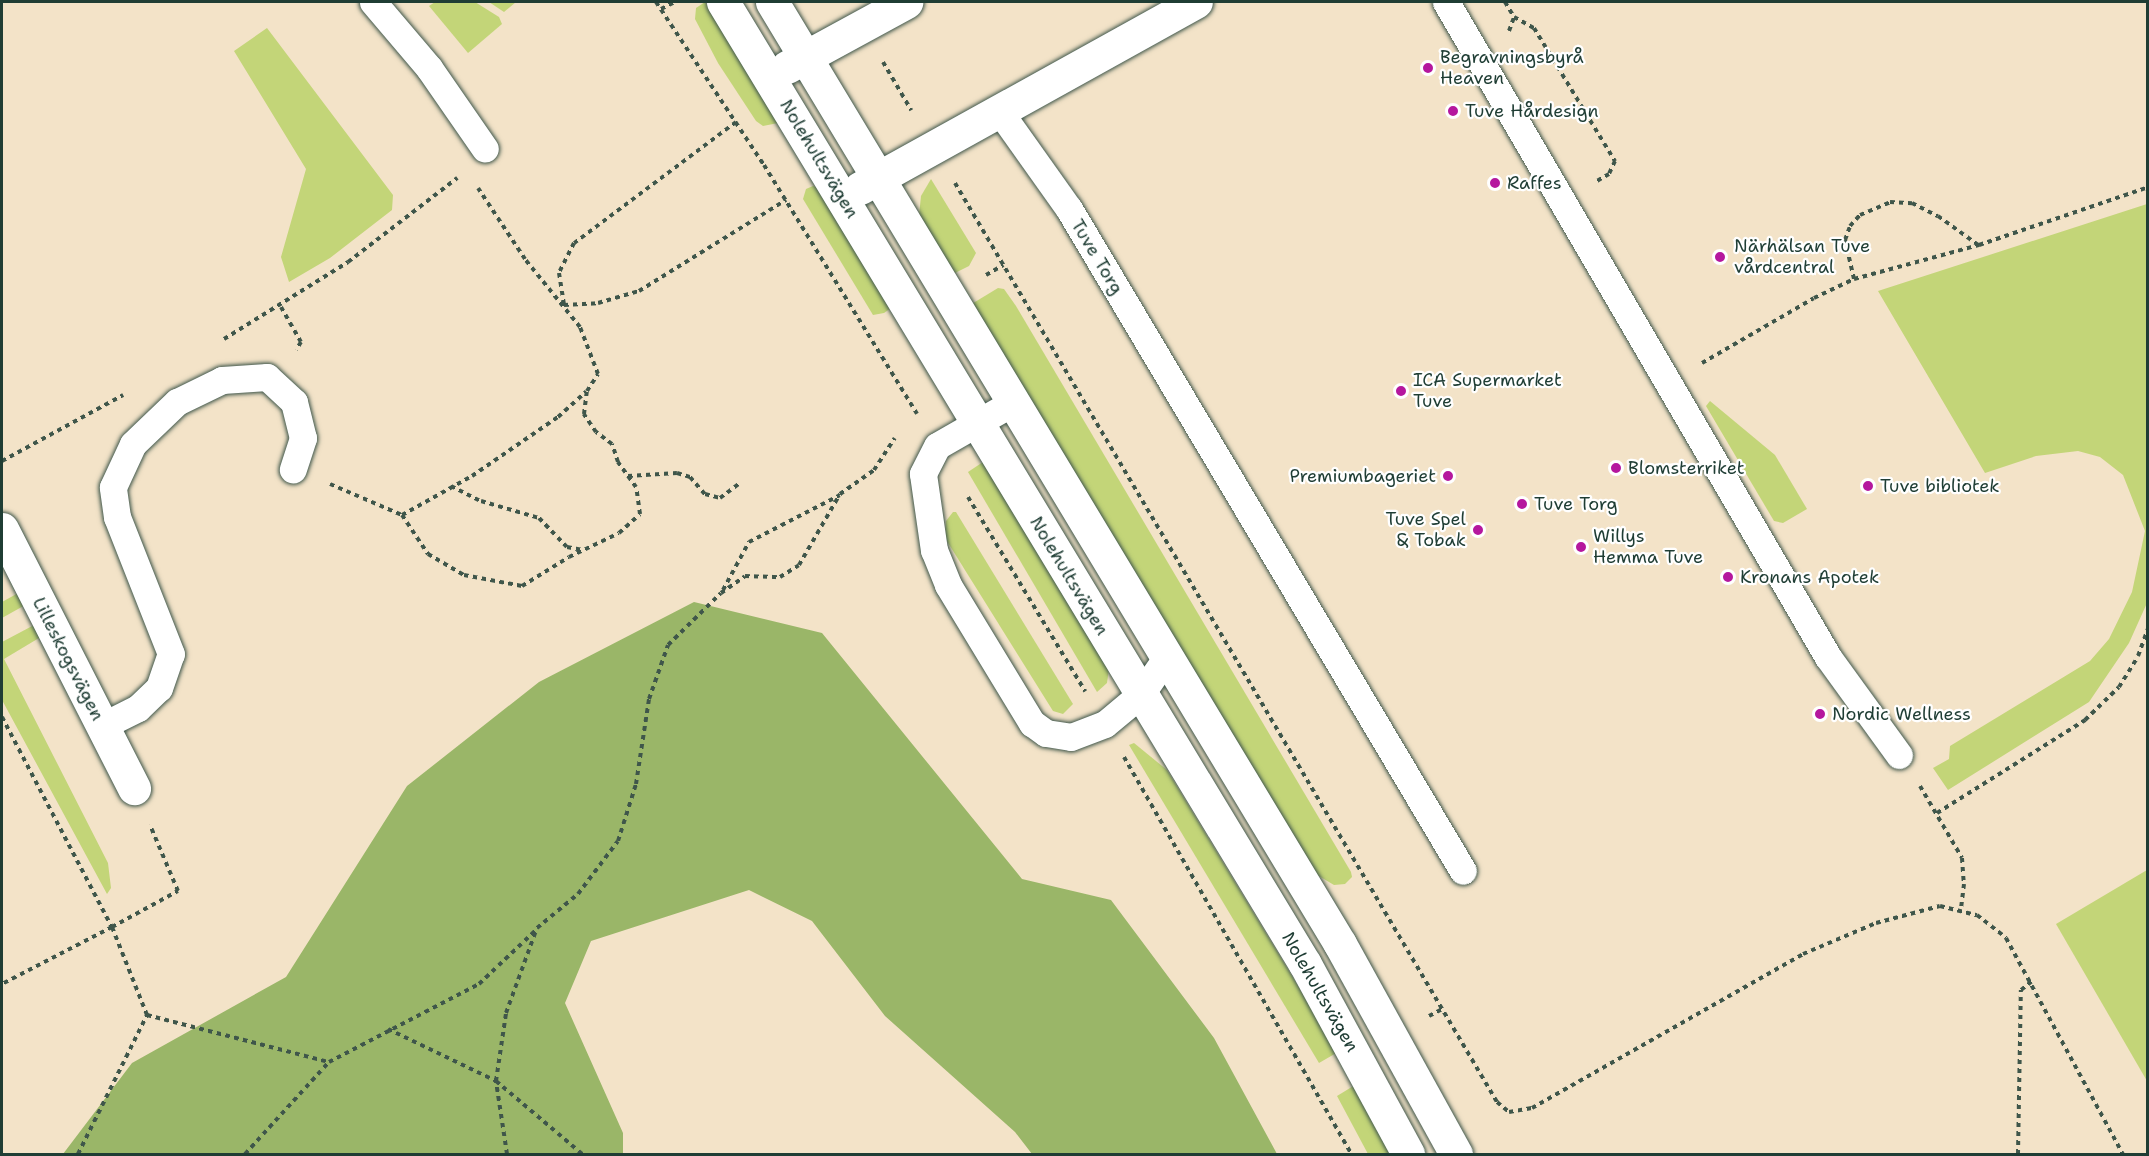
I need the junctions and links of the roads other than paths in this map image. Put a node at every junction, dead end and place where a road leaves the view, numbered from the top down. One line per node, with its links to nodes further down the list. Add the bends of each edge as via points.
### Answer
1 (373, 2): 10 (lane, via 429,68)
2 (723, 2): 8 (street, Nolehultsvägen)
3 (772, 2): 7 (street)
4 (906, 2): 7 (street)
5 (1196, 2): 9 (street)
6 (1446, 2): 20 (lane, via 1828,657)
7 (805, 56): 8 (street); 11 (street)
8 (769, 77): 12 (street, Nolehultsvägen)
9 (1000, 112): 11 (street); 22 (lane, Tuve Torg, via 1069,209)
10 (485, 150)
11 (879, 177): 12 (street); 13 (street)
12 (843, 198): 14 (street, Nolehultsvägen)
13 (1012, 403): 14 (lane); 17 (street)
14 (977, 422): 18 (street, Nolehultsvägen); 18 (lane, via 937,446 923,474 934,550 948,585 1032,723 1046,733 1071,737 1105,724)
15 (293, 469): 19 (lane, via 303,438 294,402 267,377 222,380 177,402 133,444 113,487 117,517 171,654 159,687 138,708)
16 (2, 529): 19 (street, Lilleskogsvägen)
17 (1166, 658): 18 (lane); 24 (street, via 1340,944)
18 (1141, 694): 23 (street, Nolehultsvägen, via 1305,964)
19 (102, 726): 21 (street, Lilleskogsvägen)
20 (1899, 755)
21 (135, 788)
22 (1462, 871)
23 (1408, 1155)
24 (1456, 1155)

